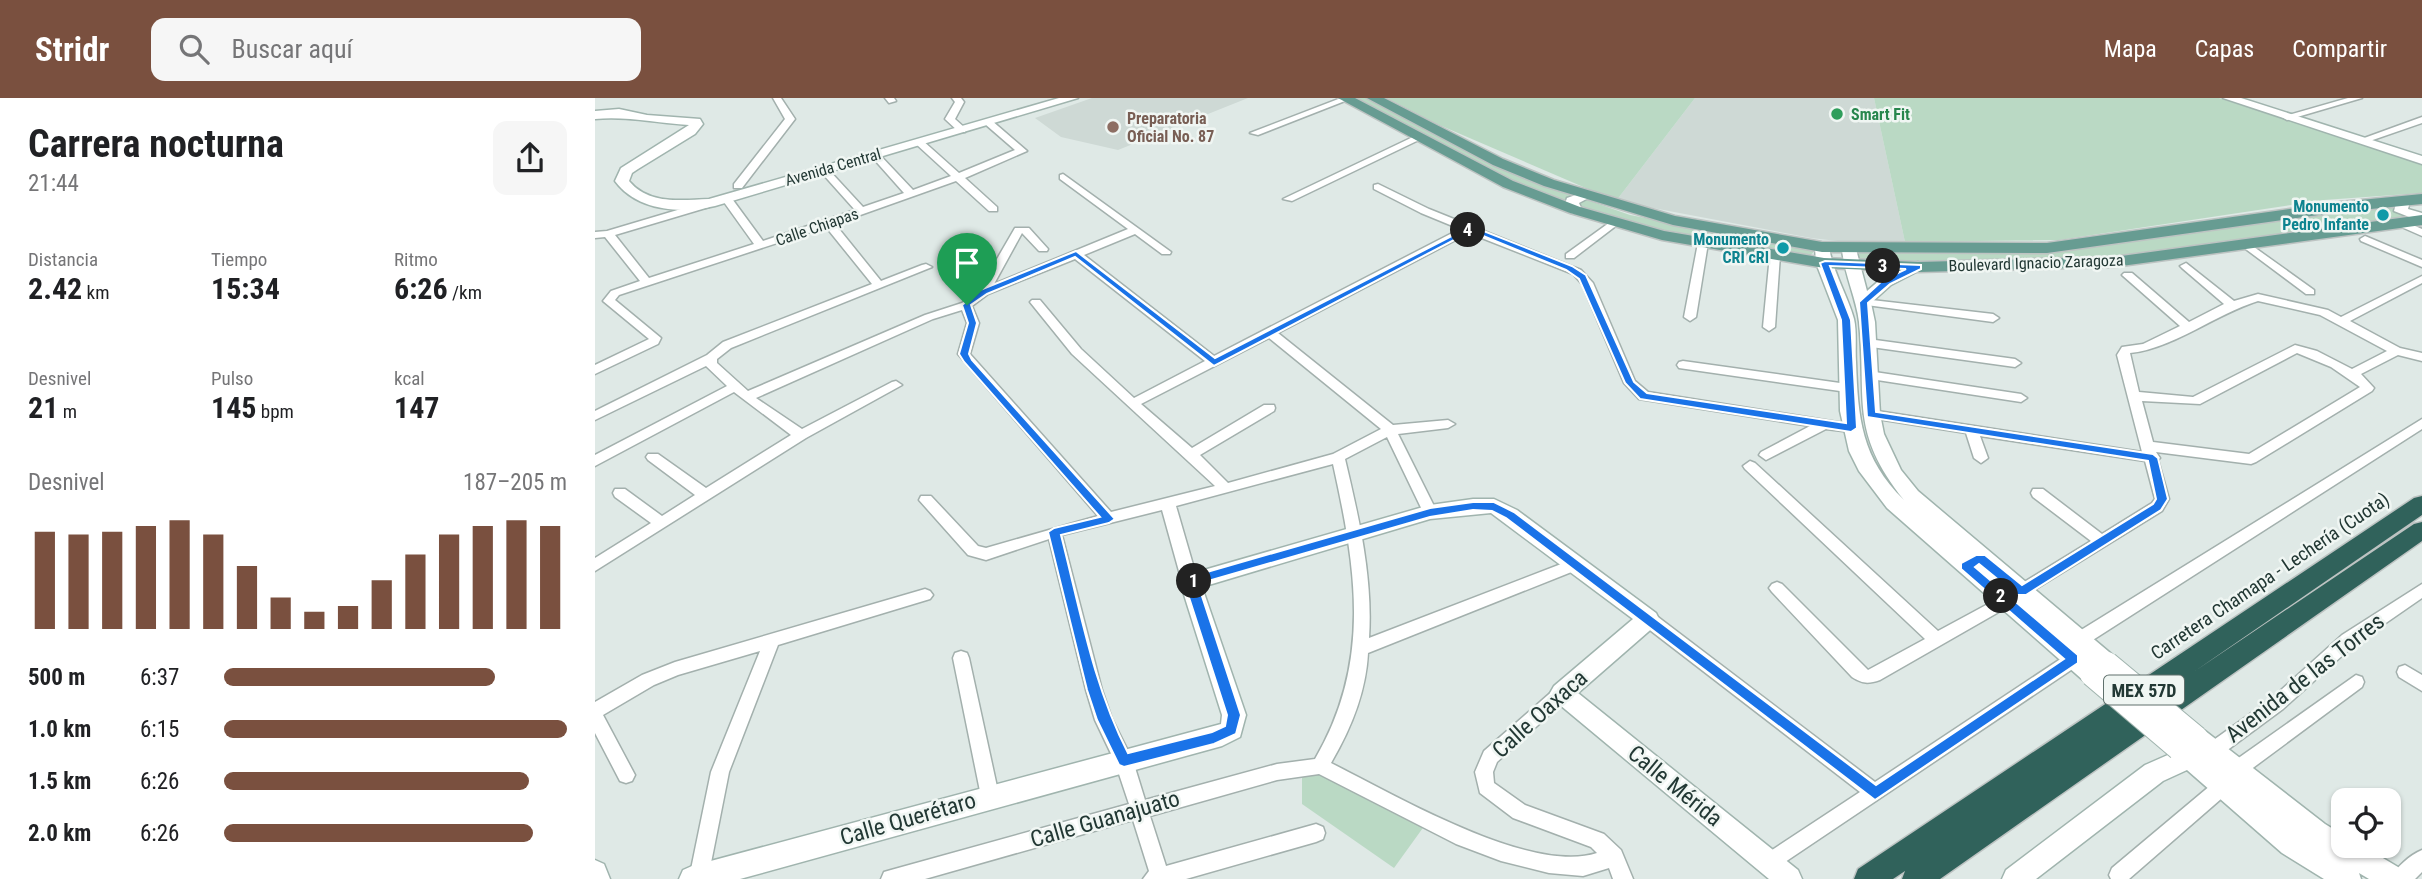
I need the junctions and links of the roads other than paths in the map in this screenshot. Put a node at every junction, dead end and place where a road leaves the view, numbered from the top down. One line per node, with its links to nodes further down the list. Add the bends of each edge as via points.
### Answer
1 (777, 98): 23 (street, via 790,119)
2 (956, 98): 12 (street, via 960,107 950,120)
3 (1072, 98): 11 (street, Avenida Central)
4 (1345, 98): 13 (street); 14 (main road, Boulevard Ignacio Zaragoza)
5 (1374, 98): 26 (main road, Boulevard Ignacio Zaragoza, via 1499,162)
6 (2229, 98): 9 (street)
7 (2358, 98): 9 (street, via 2315,105)
8 (595, 116): 25 (street, via 619,113 698,124 626,171 622,181)
9 (2287, 117): 15 (street)
10 (2422, 120): 15 (street)
11 (988, 122): 12 (street, Avenida Central); 20 (street, Calle Chiapas, via 1022,151)
12 (962, 130): 16 (street, Avenida Central)
13 (1255, 132)
14 (1418, 138): 28 (street); 32 (main road, Boulevard Ignacio Zaragoza, via 1509,184)
15 (2361, 141): 18 (street)
16 (919, 142): 17 (street, Avenida Central); 20 (street)
17 (875, 155): 19 (street, Avenida Central); 24 (street)
18 (2422, 160)
19 (824, 170): 23 (street, Avenida Central); 33 (street)
20 (958, 177): 24 (street, Calle Chiapas); 31 (street)
21 (1063, 177): 39 (street)
22 (1378, 187): 38 (street)
23 (742, 189): 25 (street, via 684,197); 27 (street, Avenida Central)
24 (911, 194): 33 (street, Calle Chiapas)
25 (638, 195): 30 (street, via 664,203)
26 (1587, 195): 32 (street, via 1572,201); 50 (main road, Boulevard Ignacio Zaragoza)
27 (726, 198): 30 (street, Avenida Central); 46 (street)
28 (1288, 199)
29 (2417, 199): 34 (street, via 2402,204 2401,211); 53 (main road, Boulevard Ignacio Zaragoza, via 2077,246)
30 (711, 203): 41 (street, Avenida Central)
31 (993, 209)
32 (1575, 210): 36 (main road, Boulevard Ignacio Zaragoza)
33 (861, 211): 35 (street, Calle Chiapas)
34 (2422, 219): 37 (main road, Boulevard Ignacio Zaragoza)
35 (828, 223): 46 (street, Calle Chiapas); 61 (street)
36 (1613, 223): 44 (main road, Boulevard Ignacio Zaragoza); 51 (street)
37 (2401, 223): 40 (street); 45 (main road, Boulevard Ignacio Zaragoza)
38 (1471, 228): 73 (street); 96 (street, via 1583,277 1630,383 1644,396)
39 (1136, 230): 48 (street); 49 (street)
40 (2422, 233)
41 (608, 234): 42 (street, Avenida Central); 60 (street)
42 (595, 235)
43 (2365, 239): 54 (street)
44 (1703, 243): 52 (main road, Boulevard Ignacio Zaragoza); 68 (street)
45 (2247, 245): 57 (main road, Boulevard Ignacio Zaragoza, via 2114,262); 63 (street)
46 (761, 246): 60 (street, Calle Chiapas)
47 (1043, 249): 62 (street, via 1025,230 1019,230)
48 (1166, 252)
49 (1076, 254): 62 (street); 78 (street)
50 (1823, 255): 52 (main road, Boulevard Ignacio Zaragoza); 53 (main road, Boulevard Ignacio Zaragoza); 86 (street, via 1846,320)
51 (1570, 256)
52 (1775, 256): 71 (street)
53 (1849, 257): 57 (main road, Boulevard Ignacio Zaragoza); 65 (street)
54 (2422, 264)
55 (2186, 266): 67 (street)
56 (926, 267): 61 (street)
57 (1918, 267): 65 (street, via 1886,282)
58 (2129, 275): 72 (street)
59 (2422, 279): 70 (street)
60 (647, 283): 81 (street, Calle Chiapas, via 609,301 655,338)
61 (880, 285): 77 (street, via 727,345)
62 (983, 292): 66 (street)
63 (2310, 292)
64 (1036, 302): 90 (street, via 1061,336)
65 (1863, 302): 69 (street); 74 (street)
66 (967, 305): 88 (street, via 929,317); 117 (street, via 973,323 964,354 969,362)
67 (2232, 305): 70 (street, via 2257,297 2304,306); 72 (street)
68 (1690, 317)
69 (1993, 318)
70 (2342, 321): 75 (street)
71 (1769, 327)
72 (2188, 327): 87 (street, via 2146,348 2124,352)
73 (1271, 333): 78 (street); 98 (street)
74 (1868, 343): 79 (street); 83 (street)
75 (2396, 351): 76 (street); 82 (street)
76 (2422, 357)
77 (711, 358): 85 (street, via 711,364); 93 (street)
78 (1214, 362): 90 (street)
79 (2015, 363)
80 (1683, 365): 86 (street)
81 (595, 370)
82 (2352, 374): 87 (street, via 2295,349 2195,401); 101 (street, via 2366,383 2366,392 2251,460)
83 (1868, 375): 89 (street); 92 (street)
84 (896, 385): 100 (street)
85 (734, 387): 88 (street); 107 (street)
86 (1847, 388): 97 (street)
87 (2135, 396): 101 (street)
88 (746, 397): 100 (street)
89 (2021, 398)
90 (1134, 403): 102 (street)
91 (1269, 408): 102 (street)
92 (1871, 414): 99 (street); 123 (street, via 1880,450 1896,480)
93 (595, 416)
94 (2422, 423): 136 (street)
95 (1448, 424): 98 (street)
96 (1825, 424): 97 (street); 103 (street)
97 (1851, 428): 123 (street, via 1858,451 1894,503)
98 (1390, 430): 105 (street); 116 (street)
99 (1972, 430): 101 (street); 106 (street)
100 (801, 435): 112 (street)
101 (2151, 452): 122 (street, via 2162,499 2157,507)
102 (1192, 454): 109 (street)
103 (1766, 455)
104 (653, 457): 112 (street)
105 (1338, 457): 109 (street); 121 (street)
106 (1981, 458)
107 (595, 461)
108 (1750, 466): 133 (street)
109 (1225, 488): 114 (street)
110 (620, 493): 118 (street)
111 (2038, 493): 122 (street)
112 (706, 496): 118 (street)
113 (926, 500): 120 (street, via 972,551 986,554)
114 (1168, 504): 117 (street); 126 (street)
115 (2422, 504): 161 (highway, Carretera Chamapa - Lechería (Cuota) / MEX 57D)
116 (1430, 512): 121 (street); 125 (street, via 1494,506)
117 (1109, 519): 120 (street)
118 (662, 523): 124 (street)
119 (2422, 530): 162 (highway, MEX 57D)
120 (1054, 532): 143 (street, via 1094,690)
121 (1356, 532): 126 (street); 134 (street)
122 (2101, 541): 130 (street)
123 (1973, 562): 130 (street)
124 (595, 565)
125 (1574, 565): 131 (street); 134 (street)
126 (1191, 582): 143 (street, Calle Querétaro, via 1234,715 1231,730)
127 (1777, 588): 133 (street, via 1866,677)
128 (2422, 590): 142 (street, Avenida de las Torres, via 2348,640 2277,704)
129 (925, 595): 132 (street)
130 (2014, 596): 133 (street); 136 (street)
131 (1648, 619): 140 (street, Calle Oaxaca); 147 (street)
132 (772, 640): 141 (street, via 648,680); 156 (street, via 720,772)
133 (1937, 640)
134 (1360, 649): 144 (street, via 1344,722)
135 (961, 658): 148 (street)
136 (2088, 659): 142 (street, bridge); 147 (street)
137 (2405, 672): 139 (street)
138 (2356, 681): 146 (street)
139 (2422, 684)
140 (1562, 693): 151 (street, Calle Oaxaca, via 1490,757 1484,772 1486,787 1519,812 1597,840); 153 (street, Calle Mérida)
141 (595, 713): 145 (street)
142 (2194, 748): 146 (street); 163 (street, Avenida de las Torres)
143 (1124, 761): 148 (street, Calle Querétaro); 149 (street)
144 (1320, 766): 149 (street, Calle Guanajuato, via 1277,772); 151 (street, via 1463,838 1501,852 1583,867)
145 (626, 775)
146 (2229, 778): 155 (street); 164 (street, via 2291,844); 165 (street)
147 (1875, 793): 153 (street)
148 (991, 796): 156 (street, Calle Querétaro)
149 (1139, 809): 157 (street); 159 (street, Calle Guanajuato)
150 (1316, 834): 157 (street)
151 (1614, 857): 160 (street)
152 (2422, 859): 166 (street)
153 (1779, 871)
154 (595, 873): 158 (street)
155 (2119, 875)
156 (695, 878)
157 (1158, 878)
158 (597, 879)
159 (891, 879)
160 (1623, 879)
161 (1868, 879)
162 (1916, 879)
163 (2015, 879)
164 (2348, 879)
165 (2394, 879)
166 (2401, 879)

